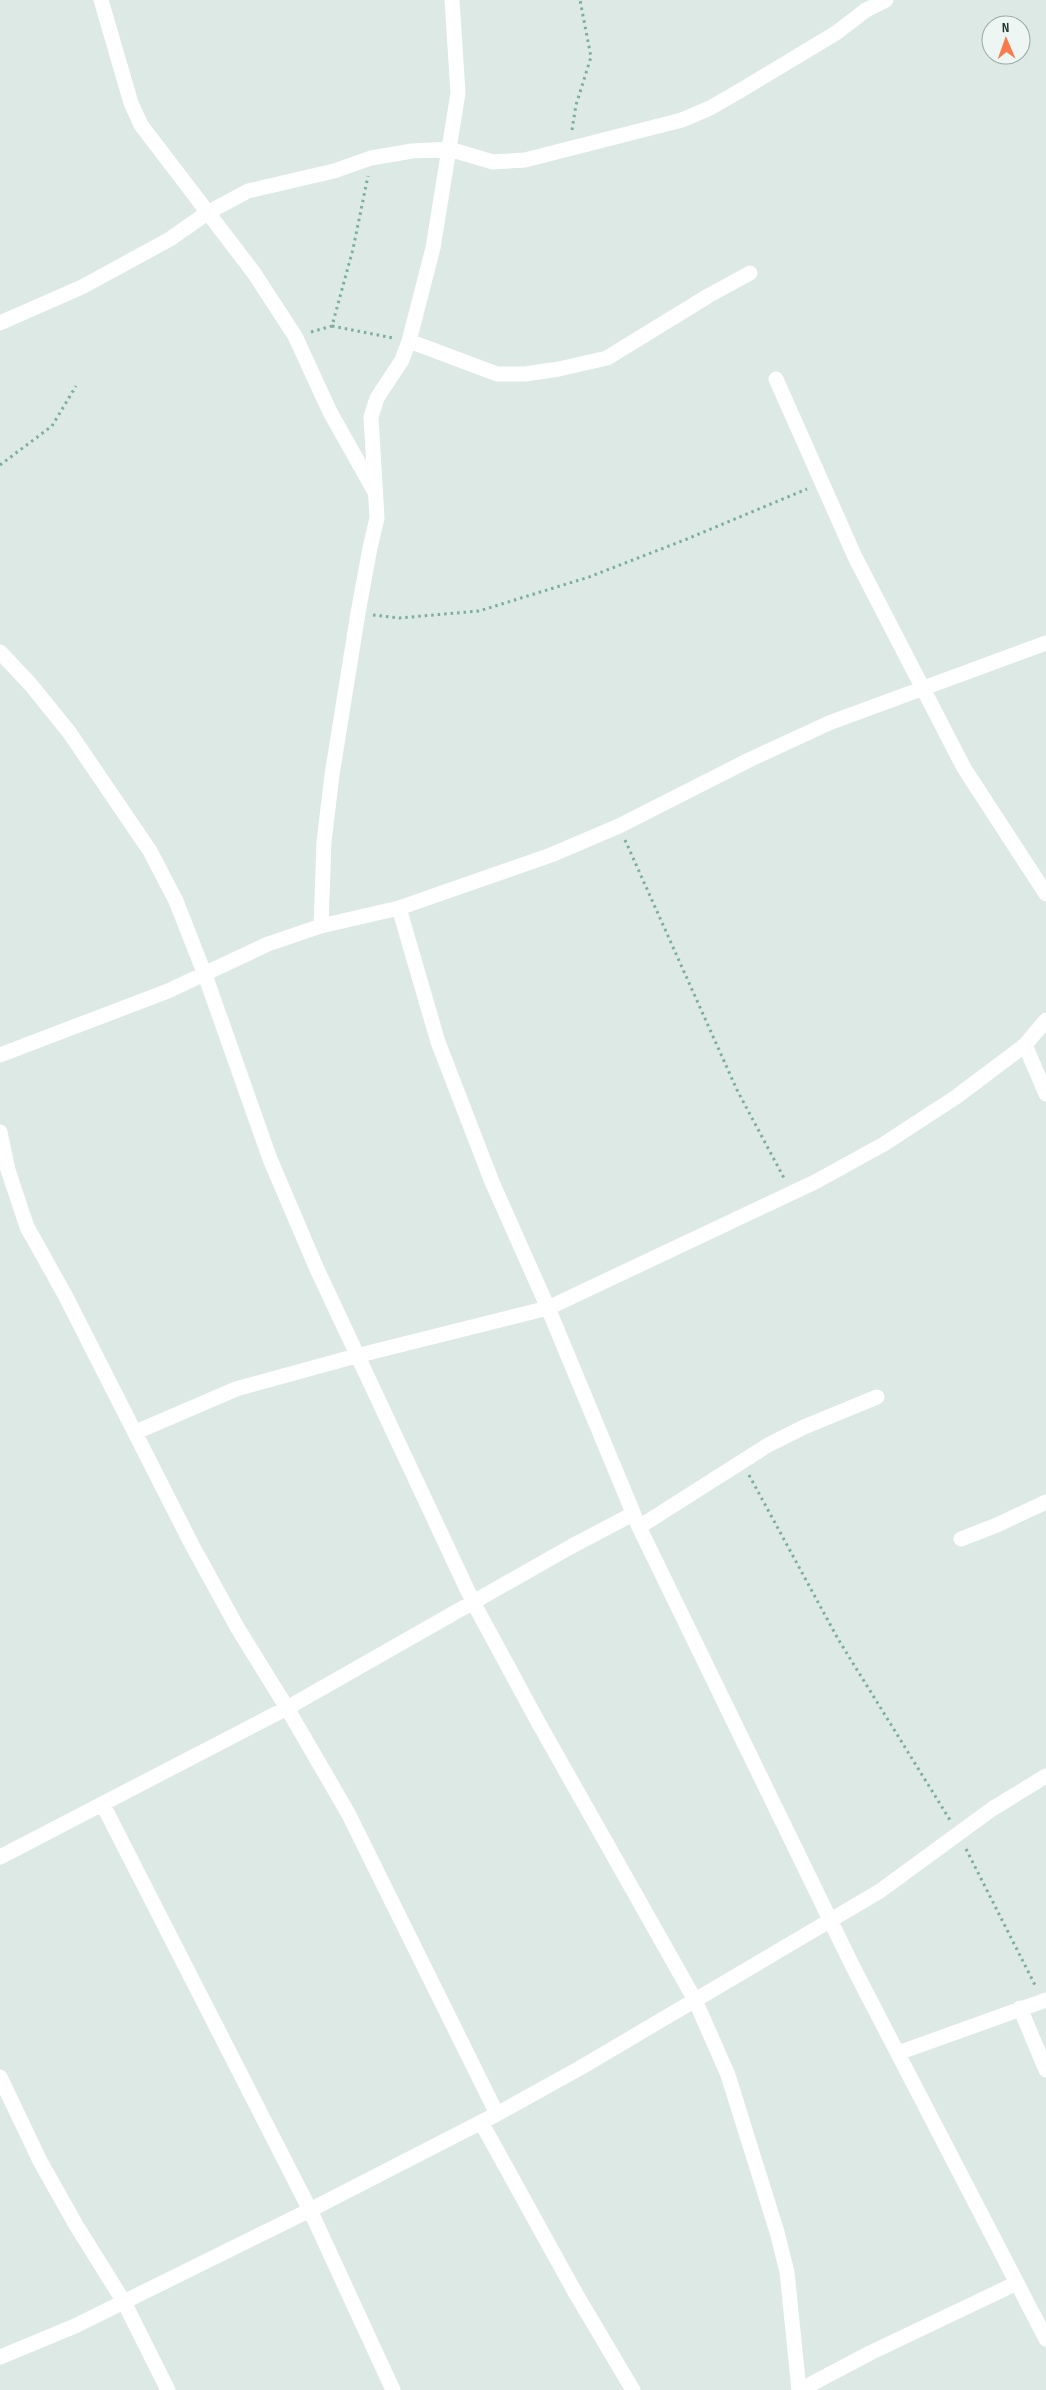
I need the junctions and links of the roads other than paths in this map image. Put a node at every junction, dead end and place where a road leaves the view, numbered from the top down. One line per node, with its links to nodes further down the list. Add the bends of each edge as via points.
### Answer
1 (101, 0): 5 (street, via 131,103 141,125)
2 (452, 0): 4 (street, via 458,92)
3 (886, 0): 4 (street, via 710,108 682,120 525,160 492,162)
4 (449, 149): 5 (street, via 371,158 334,171 248,191); 8 (street, via 433,248)
5 (207, 213): 7 (street, via 170,238 82,287); 10 (street, via 254,273 295,336 330,412)
6 (750, 273): 8 (street, via 608,358 559,369 497,374)
7 (0, 323)
8 (409, 342): 10 (street, via 402,360 377,398 371,417)
9 (776, 378): 13 (street, via 855,557)
10 (377, 497): 16 (street, via 377,518 332,775 324,842)
11 (1046, 643): 13 (street)
12 (0, 652): 17 (street, via 69,732 150,851 176,901)
13 (925, 690): 14 (street, via 964,768); 15 (street, via 829,723 619,826)
14 (1046, 894)
15 (400, 908): 16 (street); 23 (street, via 438,1042 492,1182)
16 (321, 926): 17 (street, via 268,944)
17 (205, 975): 20 (street); 24 (street, via 270,1159)
18 (1046, 1020): 19 (street)
19 (1025, 1045): 21 (street); 23 (street, via 956,1097 884,1144 792,1193)
20 (0, 1055)
21 (1046, 1094)
22 (0, 1132): 26 (street, via 8,1170 27,1227)
23 (548, 1308): 24 (street); 28 (street)
24 (356, 1356): 26 (street, via 236,1389); 30 (street)
25 (877, 1397): 28 (street, via 768,1445 743,1463)
26 (136, 1432): 31 (street, via 192,1545)
27 (1046, 1502): 29 (street)
28 (636, 1521): 30 (street); 35 (street)
29 (961, 1539)
30 (473, 1602): 31 (street); 36 (street)
31 (287, 1708): 33 (street); 42 (street, via 380,1874)
32 (1046, 1776): 35 (street, via 1008,1799 880,1891)
33 (103, 1805): 34 (street); 44 (street)
34 (0, 1857)
35 (830, 1920): 36 (street); 39 (street)
36 (694, 2000): 42 (street); 52 (street, via 728,2075 777,2232 787,2272)
37 (1044, 2000): 38 (street)
38 (1020, 2008): 39 (street); 40 (street)
39 (898, 2053): 45 (street)
40 (1046, 2070)
41 (0, 2077): 46 (street, via 45,2169)
42 (497, 2114): 43 (street)
43 (481, 2122): 44 (street); 51 (street)
44 (310, 2210): 46 (street); 50 (street)
45 (1017, 2283): 47 (street); 52 (street)
46 (124, 2302): 48 (street); 49 (street)
47 (1046, 2339)
48 (0, 2357)
49 (168, 2390)
50 (393, 2390)
51 (633, 2390)
52 (800, 2390)

